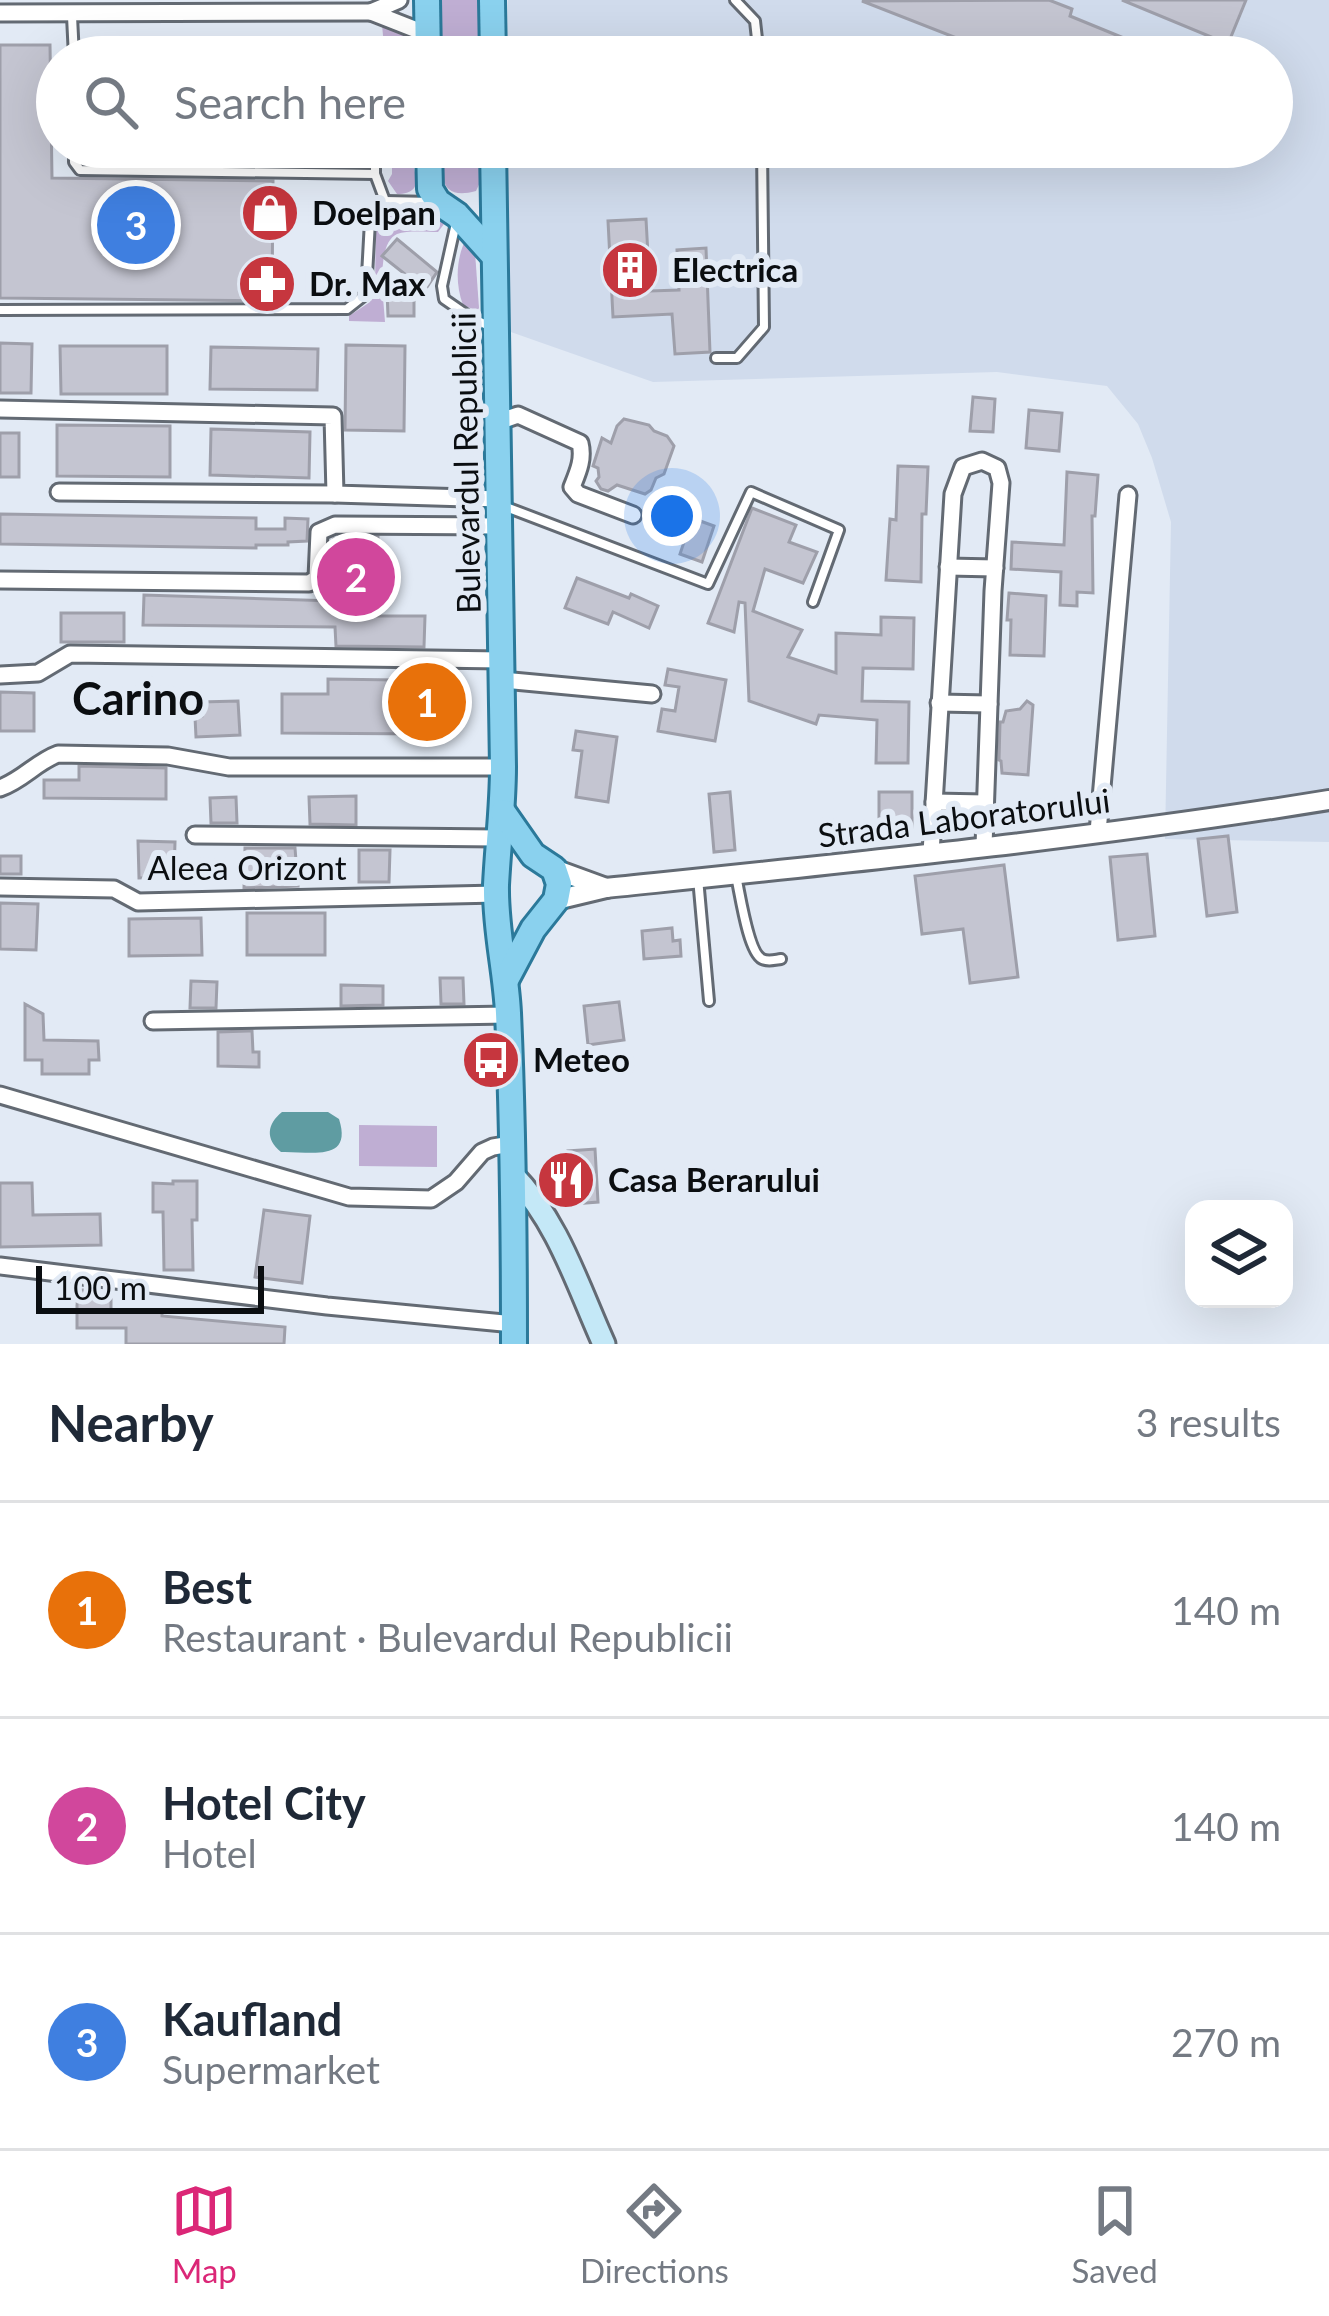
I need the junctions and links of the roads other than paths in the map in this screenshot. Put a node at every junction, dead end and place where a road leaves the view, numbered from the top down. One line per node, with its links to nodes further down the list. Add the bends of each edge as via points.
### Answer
1 (398, 0): 5 (street)
2 (428, 0): 10 (main road)
3 (492, 0): 11 (main road)
4 (735, 0): 12 (lane)
5 (371, 12): 7 (street); 9 (street)
6 (0, 13): 7 (street)
7 (72, 14): 8 (lane)
8 (73, 36)
9 (412, 36)
10 (428, 36)
11 (493, 36)
12 (757, 36)
13 (78, 168): 18 (lane)
14 (375, 168): 18 (lane)
15 (430, 168): 21 (main road, via 430,189)
16 (493, 168): 19 (main road, Bulevardul Republicii)
17 (762, 168): 25 (lane, via 764,327 736,358)
18 (375, 174): 20 (lane)
19 (493, 193): 21 (main road, via 472,207); 22 (main road, Bulevardul Republicii)
20 (385, 202): 21 (lane); 23 (lane, via 370,221 366,294 347,310)
21 (447, 208): 22 (main road); 24 (lane, via 444,298)
22 (494, 256): 24 (main road, Bulevardul Republicii)
23 (0, 310)
24 (497, 330): 27 (main road, Bulevardul Republicii)
25 (716, 358)
26 (0, 409): 29 (street, via 332,416)
27 (499, 422): 31 (main road, Bulevardul Republicii); 32 (street, via 518,415 580,443 572,487)
28 (59, 492): 29 (street)
29 (334, 494): 31 (street)
30 (1128, 495): 48 (street)
31 (500, 510): 35 (street, via 335,525 319,532 309,583); 36 (lane, via 708,584 752,492 839,530); 37 (main road, Bulevardul Republicii)
32 (633, 515)
33 (948, 567): 34 (street); 34 (street, via 952,494 963,467 982,461 998,468 1001,483); 40 (street)
34 (994, 568): 41 (street)
35 (0, 580)
36 (813, 602)
37 (502, 670): 38 (street, via 70,654 38,673); 39 (street); 42 (main road, Bulevardul Republicii)
38 (0, 675)
39 (652, 694)
40 (939, 703): 41 (street); 45 (street)
41 (988, 704): 46 (street)
42 (502, 766): 43 (street, via 229,767 168,755 58,754); 47 (main road, Bulevardul Republicii)
43 (0, 788)
44 (1329, 800): 48 (street, Strada Laboratorului)
45 (934, 802): 46 (street); 52 (street)
46 (985, 803): 51 (street)
47 (503, 812): 50 (main road, Bulevardul Republicii); 53 (main road)
48 (1098, 832): 51 (street, Strada Laboratorului)
49 (195, 835): 50 (street)
50 (497, 838): 58 (main road, Bulevardul Republicii)
51 (984, 846): 52 (street, Strada Laboratorului)
52 (932, 853): 54 (street, Strada Laboratorului)
53 (543, 862): 57 (street); 58 (main road, via 512,860); 59 (main road, via 560,884)
54 (736, 874): 55 (street, Strada Laboratorului); 60 (lane, via 757,957)
55 (698, 878): 57 (street, Strada Laboratorului); 62 (lane)
56 (0, 887): 58 (street, Aleea Orizont, via 114,889 138,902)
57 (606, 888): 59 (street, Strada Laboratorului)
58 (497, 889): 59 (main road, via 511,914 532,918); 61 (main road, Bulevardul Republicii)
59 (550, 908): 61 (main road)
60 (781, 959)
61 (506, 980): 63 (main road, Bulevardul Republicii)
62 (709, 1001)
63 (508, 1015): 64 (street); 66 (main road, Bulevardul Republicii)
64 (153, 1021)
65 (0, 1095): 66 (street, via 350,1197 430,1199 482,1152)
66 (511, 1144): 67 (main road, Bulevardul Republicii)
67 (512, 1174): 69 (main road, Bulevardul Republicii); 70 (main road, via 549,1220)
68 (0, 1266): 69 (street)
69 (514, 1334)
70 (604, 1344)

